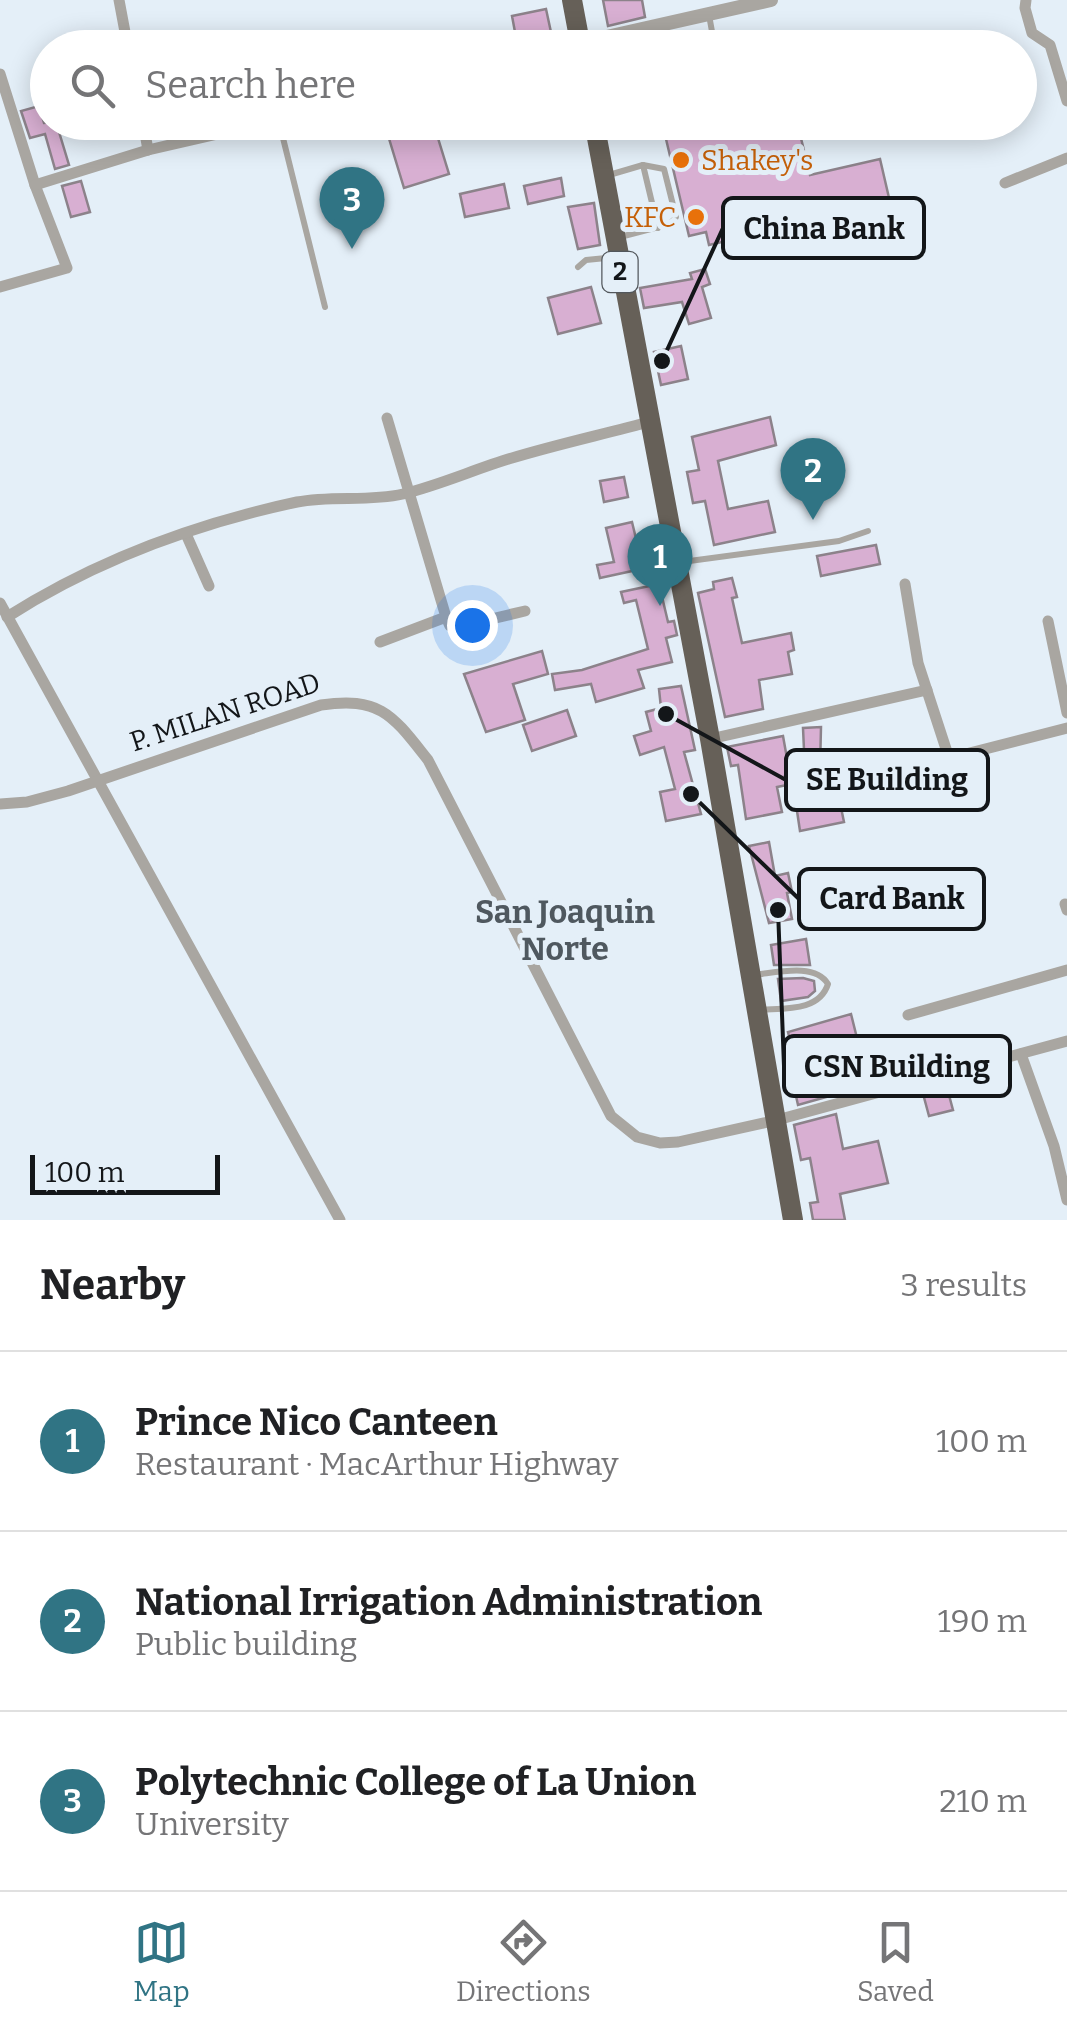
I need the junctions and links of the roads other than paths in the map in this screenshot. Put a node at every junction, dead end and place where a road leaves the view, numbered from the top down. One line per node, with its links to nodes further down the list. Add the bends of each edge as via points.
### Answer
1 (119, 0): 6 (street)
2 (572, 0): 7 (highway)
3 (771, 0): 5 (street)
4 (1026, 0): 10 (street)
5 (709, 14): 8 (street); 9 (lane)
6 (125, 30)
7 (578, 30)
8 (643, 30)
9 (712, 30)
10 (1031, 30)
11 (1037, 37): 13 (street, via 1050,45)
12 (0, 74): 23 (street)
13 (1067, 102)
14 (146, 140): 18 (street)
15 (191, 140): 18 (street)
16 (283, 140): 28 (lane)
17 (597, 140): 21 (highway, 2)
18 (148, 150): 23 (street)
19 (1067, 158): 22 (street)
20 (643, 165): 21 (lane); 24 (lane); 24 (lane, via 664,168 676,216)
21 (603, 176): 25 (highway, 2)
22 (1005, 184)
23 (35, 185): 27 (street, via 67,268)
24 (658, 228): 25 (lane)
25 (616, 248): 26 (lane); 30 (highway, 2)
26 (578, 267)
27 (0, 287)
28 (325, 307)
29 (387, 418): 31 (street)
30 (652, 421): 31 (street); 34 (highway, 2)
31 (407, 493): 33 (street, via 298,502); 39 (street)
32 (868, 531): 34 (lane)
33 (186, 534): 36 (street); 40 (street, via 131,552)
34 (678, 564): 46 (highway, 2)
35 (905, 584): 43 (street)
36 (209, 586)
37 (0, 603): 40 (street)
38 (525, 611): 39 (street, via 457,627)
39 (446, 616): 42 (street)
40 (7, 617): 47 (street)
41 (1048, 622): 44 (street)
42 (380, 642)
43 (927, 690): 45 (street, via 950,756); 46 (street)
44 (1067, 713)
45 (1067, 728)
46 (710, 739): 50 (highway, 2)
47 (98, 780): 48 (street, P. MILAN ROAD); 55 (street, P. MILAN ROAD, via 321,705 350,700 393,716 428,760 611,1116 637,1137 660,1143); 57 (street)
48 (0, 804)
49 (1067, 970): 52 (street)
50 (752, 975): 51 (highway, 2); 51 (lane, via 804,970 828,984 817,1003)
51 (758, 1010): 55 (highway, 2)
52 (908, 1015)
53 (1067, 1041): 54 (street, P. MILAN ROAD)
54 (1021, 1054): 55 (street, P. MILAN ROAD); 56 (street)
55 (777, 1120): 58 (highway, 2)
56 (1067, 1200)
57 (340, 1220)
58 (792, 1220)

